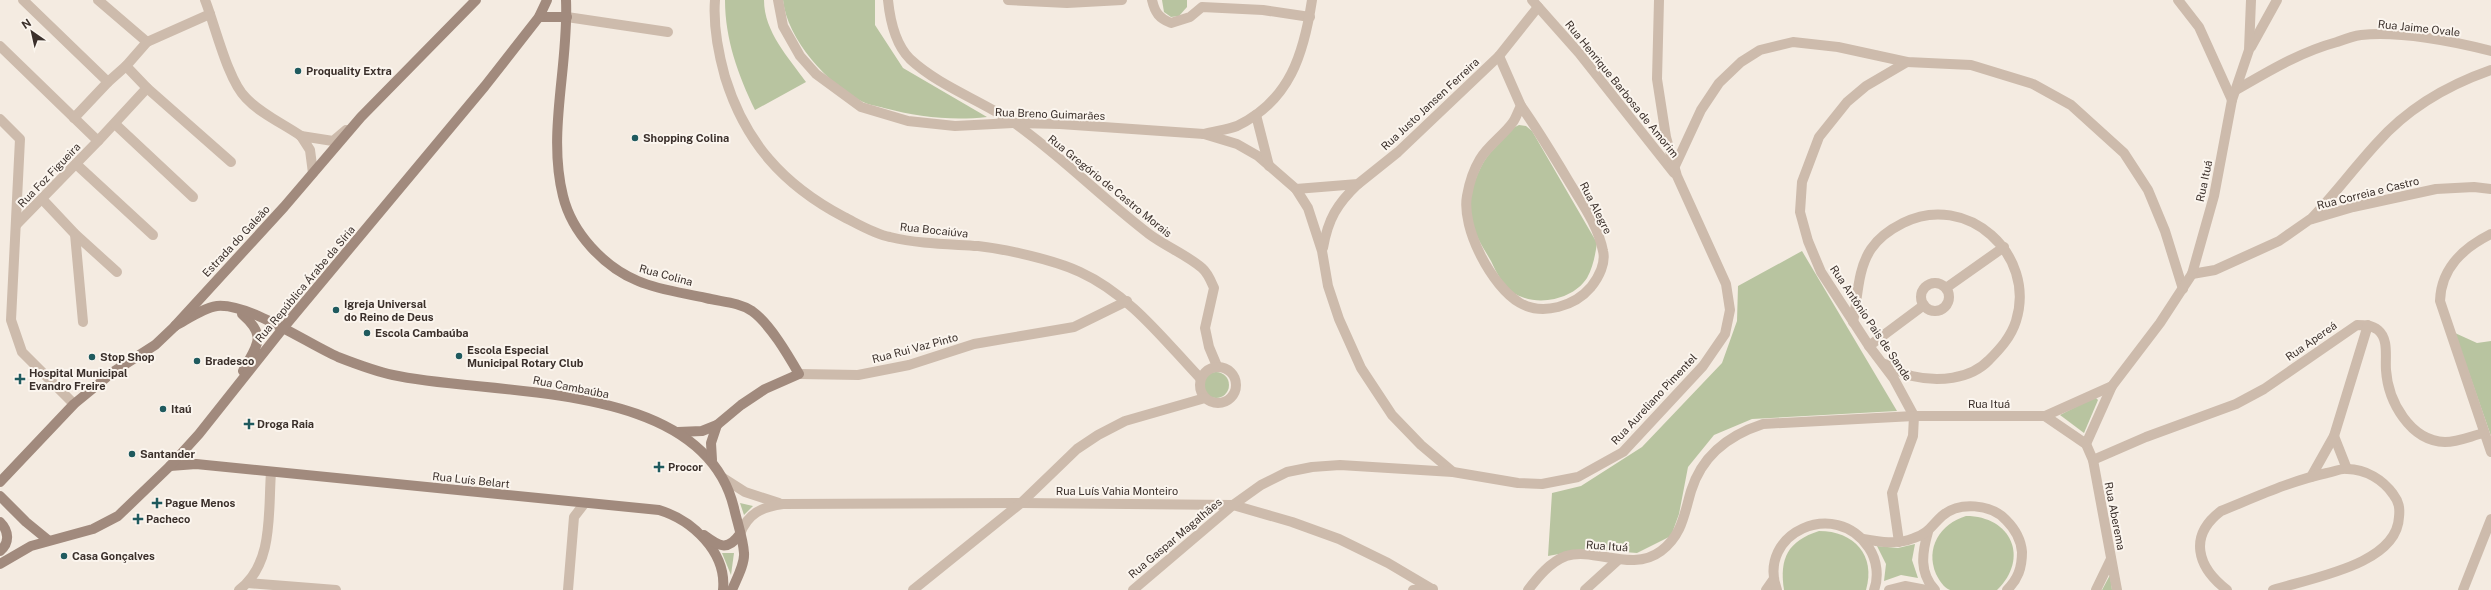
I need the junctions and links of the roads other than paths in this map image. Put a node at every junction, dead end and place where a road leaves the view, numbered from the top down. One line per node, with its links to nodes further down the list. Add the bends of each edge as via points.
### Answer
1 (23, 0): 33 (street)
2 (98, 0): 25 (street)
3 (205, 0): 20 (street)
4 (476, 0): 39 (street, Estrada do Galeão)
5 (547, 0): 21 (street, Rua República Árabe da Síria)
6 (566, 0): 22 (street, Rua Colina)
7 (715, 0): 68 (street, Rua Bocaiúva, via 714,18 720,58 733,102 749,133 768,159 792,183 819,204 888,237 912,242 980,246 1040,259 1078,271 1107,286)
8 (778, 0): 42 (street, Rua Breno Guimarães, via 783,26 800,56 816,74 861,107 908,121 947,125)
9 (888, 0): 42 (street, Rua Gregório de Castro Morais, via 897,38 909,58 924,70)
10 (1008, 0): 11 (street, via 1067,3)
11 (1122, 0)
12 (1152, 0): 18 (street, via 1156,13 1161,19 1171,23 1190,16)
13 (1312, 0): 23 (street)
14 (1659, 0): 50 (street, Rua Aureliano Pimentel, via 1657,79 1666,136)
15 (2178, 0): 36 (street, via 2199,27)
16 (2251, 0): 27 (street, Rua Ituá)
17 (2277, 0): 27 (street)
18 (1199, 3): 23 (street)
19 (1535, 3): 29 (street, Rua Justo Jansen Ferreira); 50 (street, Rua Henrique Barbosa de Amorim, via 1580,53)
20 (210, 14): 25 (street); 45 (street, via 235,83 244,97 262,112)
21 (539, 17): 22 (street); 77 (street, Rua República Árabe da Síria)
22 (567, 17): 24 (street); 81 (street, Rua Colina, via 559,108 558,166 563,196 575,224 601,257 623,274 651,285 733,302 752,311 789,355)
23 (1310, 17): 38 (street, via 1300,59 1286,84 1265,109)
24 (668, 32)
25 (147, 42): 31 (street)
26 (0, 46): 40 (street)
27 (2249, 50): 35 (street, Rua Ituá)
28 (2491, 51): 35 (street, Rua Jaime Ovale, via 2469,45 2402,36 2360,35 2286,61)
29 (1499, 56): 37 (street, Rua Alegre); 52 (street, Rua Justo Jansen Ferreira, via 1398,152)
30 (1907, 62): 50 (street, via 1838,47 1793,42 1760,50 1741,62 1720,83 1701,110); 67 (street, via 1971,65 2033,84 2071,105 2124,153 2148,190 2165,231); 74 (street, Rua Antônio Pais de Sande, via 1866,86 1847,102 1819,137 1802,182 1800,212 1808,241 1821,272)
31 (126, 66): 33 (street); 34 (street)
32 (2491, 70): 57 (street, via 2429,99 2402,120 2377,143)
33 (108, 82): 40 (street)
34 (147, 88): 43 (street, Rua Foz Figueira); 47 (street)
35 (2236, 90): 36 (street, Rua Ituá)
36 (2232, 100): 65 (street, Rua Ituá, via 2214,196)
37 (1521, 106): 37 (street, Rua Alegre, via 1513,122 1480,158 1467,196 1469,228 1480,253 1509,294 1520,303 1553,309 1586,294 1603,267 1604,252 1598,234 1581,202)
38 (1256, 115): 44 (street, via 1236,126); 49 (street)
39 (361, 117): 45 (street, via 333,141); 51 (street, Estrada do Galeão)
40 (74, 118): 46 (street)
41 (0, 120): 58 (street, via 20,139)
42 (1013, 123): 44 (street, Rua Breno Guimarães); 80 (street, Rua Gregório de Castro Morais, via 1058,156 1147,232 1203,268 1214,288 1205,328)
43 (115, 124): 46 (street, Rua Foz Figueira); 55 (street)
44 (1204, 134): 49 (street, Rua Breno Guimarães, via 1237,144 1258,156)
45 (301, 136): 51 (street, via 310,150)
46 (98, 141): 48 (street, Rua Foz Figueira)
47 (231, 162)
48 (76, 164): 56 (street, Rua Foz Figueira); 61 (street)
49 (1269, 166): 53 (street, Rua Breno Guimarães)
50 (1676, 171): 100 (street, Rua Aureliano Pimentel, via 1726,284 1730,310 1725,334 1704,366 1623,452 1578,477 1542,484 1518,483)
51 (313, 173): 76 (street, Estrada do Galeão)
52 (1358, 184): 53 (street); 63 (street, Rua Breno Guimarães, via 1345,196 1327,225)
53 (1296, 189): 63 (street, Rua Breno Guimarães, via 1308,208)
54 (2491, 189): 57 (street, Rua Correia e Castro, via 2436,189 2390,197)
55 (193, 197)
56 (43, 200): 58 (street, Rua Foz Figueira); 59 (street)
57 (2309, 220): 65 (street, Rua Correia e Castro, via 2279,241 2253,254 2215,270)
58 (16, 225): 72 (street)
59 (75, 234): 64 (street); 73 (street)
60 (2491, 234): 91 (street, via 2462,254 2446,271 2441,285 2440,300)
61 (154, 235)
62 (2004, 247): 66 (street); 74 (street, via 1986,231 1964,218 1936,213 1912,218 1889,230 1871,249 1862,268); 79 (street, via 2016,270 2020,296 2016,321 2004,345 1986,363 1963,375 1937,380 1911,376)
63 (1322, 251): 100 (street, Rua Breno Guimarães, via 1330,293 1361,368 1392,415 1421,445)
64 (117, 272)
65 (2192, 274): 67 (street, Rua Ituá)
66 (1946, 288): 69 (street, via 1940,284 1929,285 1922,292); 69 (street, via 1950,300 1945,308 1934,312)
67 (2183, 289): 83 (street, Rua Ituá)
68 (1127, 301): 81 (street, Rua Rui Vaz Pinto, via 1074,327 974,344 909,365 858,375); 82 (street, Rua Bocaiúva)
69 (1924, 305): 78 (street)
70 (237, 310): 76 (street, Rua Cambaúba, via 217,306); 77 (street, Rua Cambaúba); 84 (street, via 257,328 259,340)
71 (0, 319): 72 (street)
72 (11, 320): 86 (street, via 22,352)
73 (83, 322)
74 (1853, 322): 78 (street, Rua Antônio Pais de Sande)
75 (2368, 325): 91 (street, via 2378,330 2384,338 2386,372 2396,405 2409,425 2422,435 2444,442); 92 (street); 96 (street, Rua Apereá, via 2357,325 2349,329 2264,389 2236,404 2146,437)
76 (175, 326): 86 (street, Estrada do Galeão, via 155,345 113,372)
77 (284, 328): 84 (street, Rua República Árabe da Síria); 90 (street, Rua Cambaúba, via 337,357 382,372 413,379 527,390 567,397 632,413)
78 (1869, 346): 79 (street, Rua Antônio Pais de Sande)
79 (1882, 363): 87 (street, Rua Antônio Pais de Sande, via 1906,397)
80 (1217, 366): 82 (street, via 1204,372); 85 (street, via 1230,371 1234,377 1235,391 1231,397 1218,403)
81 (799, 374): 89 (street, Rua Rui Vaz Pinto, via 765,389)
82 (1200, 378): 85 (street, via 1199,385)
83 (2112, 386): 88 (street, Rua Ituá); 93 (street)
84 (230, 394): 97 (street, Rua República Árabe da Síria)
85 (1205, 398): 105 (street, via 1125,422 1098,435 1077,450)
86 (74, 404): 103 (street, Estrada do Galeão)
87 (1914, 416): 88 (street, Rua Ituá); 116 (street, Rua Antônio Pais de Sande, via 1913,436 1892,493); 119 (street, Rua Ituá, via 1763,424 1740,432 1720,446 1702,466 1691,491 1682,526 1672,542 1659,553 1643,559)
88 (2045, 416): 93 (street)
89 (717, 425): 90 (street, Rua Rui Vaz Pinto, via 702,431); 95 (street, via 711,443)
90 (678, 432): 95 (street, Rua Cambaúba)
91 (2484, 433): 94 (street)
92 (2334, 436): 98 (street); 101 (street)
93 (2086, 444): 96 (street, Rua Aberema)
94 (2491, 452)
95 (712, 460): 102 (street, Rua Cambaúba)
96 (2093, 460): 118 (street, Rua Aberema)
97 (170, 466): 99 (street, Rua Luís Belart, via 196,464); 115 (street, Rua República Árabe da Síria, via 118,516 93,529)
98 (2347, 469): 101 (street); 143 (street, via 2381,480 2390,489 2400,508 2397,532 2376,554 2352,565)
99 (272, 472): 106 (street, Rua Luís Belart); 121 (street, via 264,552 258,570)
100 (1453, 472): 108 (street, Rua Aureliano Pimentel, via 1373,466 1312,467 1287,472 1261,485)
101 (2311, 477): 142 (street, via 2221,511 2209,520 2200,538 2201,556 2205,569)
102 (723, 478): 107 (street, via 745,492); 113 (street, Rua Cambaúba, via 730,493)
103 (0, 482)
104 (0, 496): 115 (street)
105 (1021, 503): 107 (street, Rua Luís Vahia Monteiro); 108 (street, Rua Luís Vahia Monteiro); 128 (street)
106 (584, 504): 111 (street, Rua Luís Belart, via 659,510 675,515); 125 (street, via 574,517)
107 (783, 504): 113 (street, via 765,506 755,512 744,522)
108 (1233, 505): 129 (street, Rua Gaspar Magalhães); 131 (street, Rua Luís Vahia Monteiro, via 1339,539 1388,563)
109 (2491, 519): 144 (street)
110 (0, 522): 117 (street, via 6,530 7,538)
111 (691, 525): 113 (street, via 718,545 734,542); 126 (street, Rua Luís Belart, via 715,554)
112 (1928, 532): 116 (street); 138 (street, via 1922,553 1924,571); 139 (street, via 1942,516 1971,506 1985,508 2001,515 2015,530 2022,546 2022,563 2016,581)
113 (740, 534): 127 (street, Rua Cambaúba, via 744,554)
114 (1863, 539): 116 (street, via 1882,543); 122 (street, via 1848,528 1830,522 1815,523 1796,531 1778,552 1774,562); 135 (street, via 1873,554 1876,565)
115 (48, 540): 120 (street)
116 (1899, 542)
117 (0, 551)
118 (2111, 559): 140 (street, Rua Aberema); 141 (street)
119 (1618, 560): 132 (street, Rua Ituá, via 1595,556 1567,556 1554,562); 133 (street)
120 (0, 564)
121 (248, 583): 123 (street); 124 (street)
122 (1775, 585): 134 (street)
123 (239, 590)
124 (336, 590)
125 (568, 590)
126 (723, 590)
127 (732, 590)
128 (913, 590)
129 (1133, 590)
130 (1413, 590): 131 (street)
131 (1434, 590)
132 (1528, 590)
133 (1585, 590)
134 (1766, 590)
135 (1874, 590)
136 (1889, 590): 137 (street, via 1906,586)
137 (1926, 590)
138 (1935, 590)
139 (2007, 590)
140 (2096, 590)
141 (2117, 590)
142 (2227, 590)
143 (2273, 590)
144 (2463, 590)

